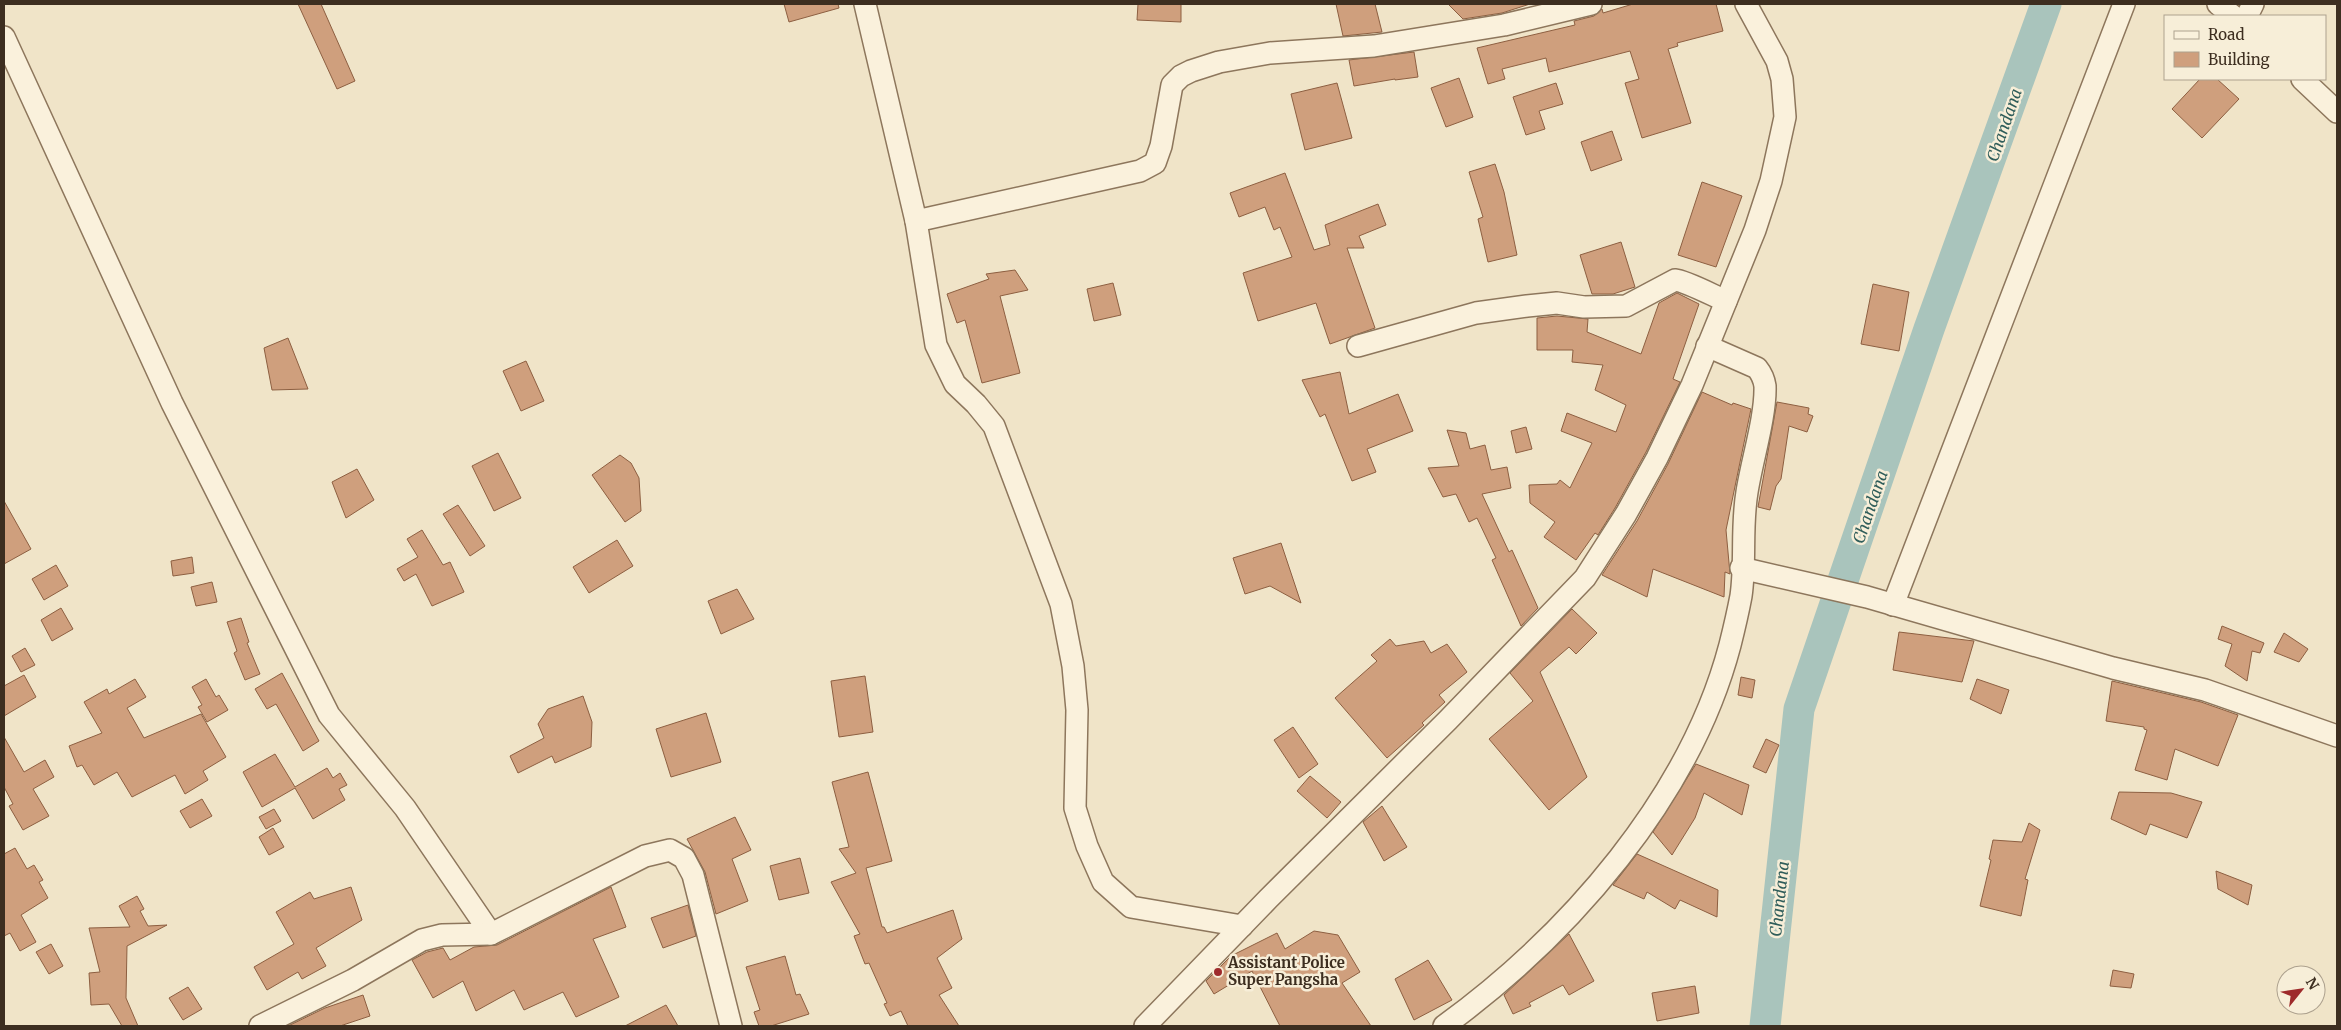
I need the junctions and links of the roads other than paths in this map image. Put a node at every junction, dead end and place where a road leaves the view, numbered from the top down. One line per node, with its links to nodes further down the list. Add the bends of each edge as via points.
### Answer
1 (865, 4): 10 (street)
2 (1591, 4): 10 (street, via 1504,25 1374,46 1270,53 1190,71 1172,85 1155,163 1140,171)
3 (1746, 4): 11 (street, via 1777,61 1785,98 1784,117 1772,181)
4 (2124, 4): 15 (street)
5 (2218, 4): 6 (street)
6 (2232, 15)
7 (4, 36): 18 (street, via 172,403 329,714 405,808)
8 (2303, 80): 9 (street)
9 (2336, 108)
10 (916, 221): 17 (street, via 936,345 955,384 994,426 1062,604 1077,710 1075,808 1103,882 1131,907)
11 (1726, 301): 12 (street, via 1675,280 1626,306 1584,307 1557,303 1502,309 1476,313); 13 (street)
12 (1358, 346)
13 (1707, 346): 14 (street, via 1758,368 1765,384 1746,493); 17 (street, via 1692,385 1656,458 1626,514 1585,578)
14 (1742, 568): 15 (street, via 1867,596); 22 (street, via 1730,645 1715,691 1694,742 1641,829 1606,876 1564,922 1491,989)
15 (1893, 605): 16 (street, via 2114,668 2205,690)
16 (2337, 736)
17 (1242, 926): 21 (street)
18 (491, 934): 19 (street, via 442,935 422,940 353,980); 20 (street, via 646,856 670,850 684,858 693,875)
19 (260, 1026)
20 (731, 1026)
21 (1146, 1026)
22 (1444, 1026)

